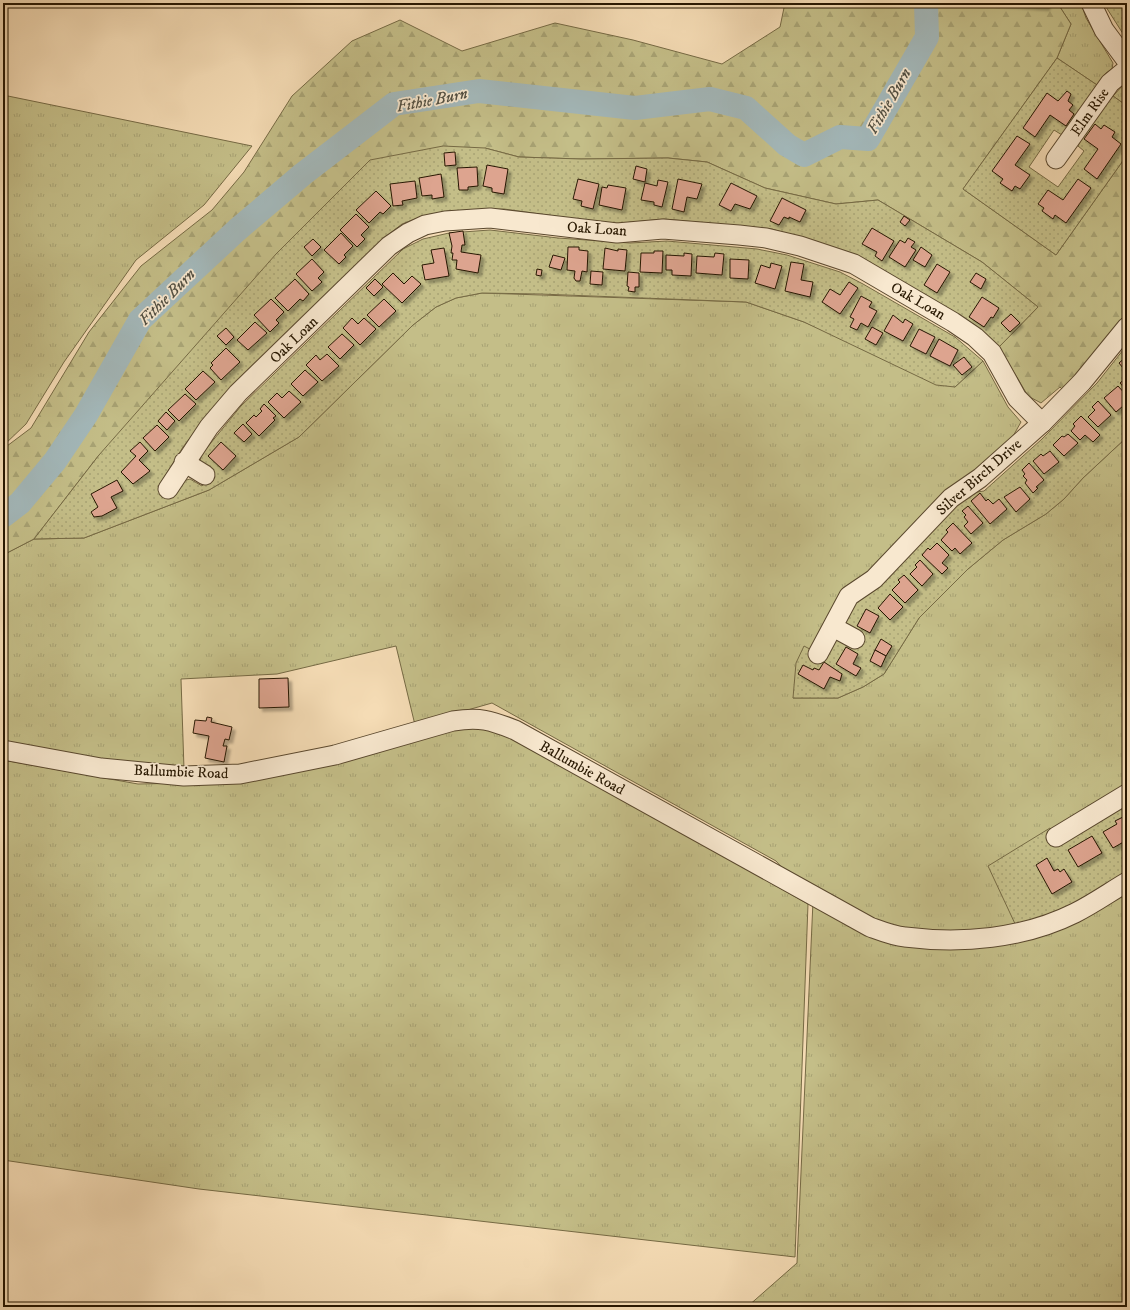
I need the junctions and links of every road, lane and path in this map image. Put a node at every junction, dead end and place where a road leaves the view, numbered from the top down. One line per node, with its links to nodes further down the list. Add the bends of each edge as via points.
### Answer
1 (1091, 3): 2 (street, via 1104,30)
2 (1127, 62)
3 (1127, 69): 4 (street, Elm Rise, via 1110,83)
4 (1056, 159)
5 (1127, 327): 6 (street, Silver Birch Drive, via 1082,382)
6 (1042, 423): 7 (street, Oak Loan, via 1017,398 992,353 975,336 854,264 766,238 663,229 617,233 490,218 425,225 389,246 238,393); 10 (street, Silver Birch Drive, via 980,478 951,498 874,579 850,596)
7 (184, 462): 8 (street); 9 (street, Oak Loan)
8 (205, 475)
9 (168, 489)
10 (833, 627): 11 (street); 12 (street, Silver Birch Drive)
11 (855, 639)
12 (818, 654)
13 (3, 750): 16 (street, Ballumbie Road, via 101,768 184,776 240,774 335,755 453,721 472,718 491,721 515,730 870,928 903,937 954,941 995,937 1040,927 1074,913)
14 (1127, 794): 15 (street)
15 (1056, 837)
16 (1127, 882)

